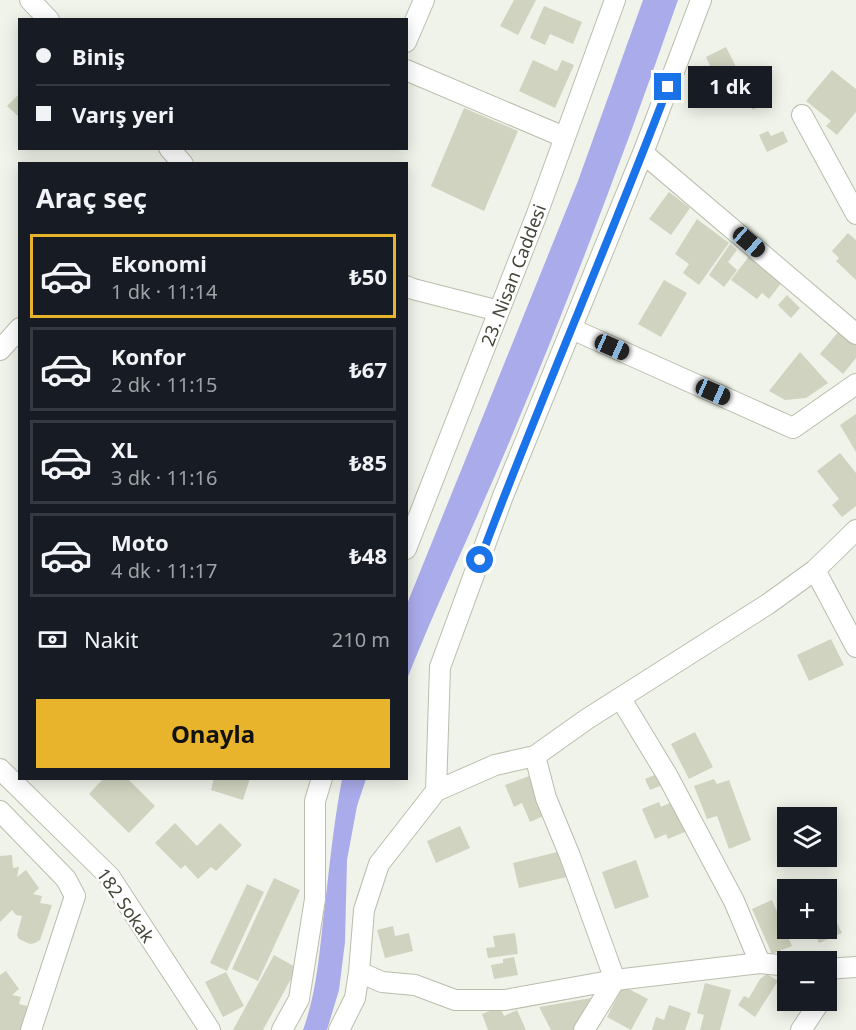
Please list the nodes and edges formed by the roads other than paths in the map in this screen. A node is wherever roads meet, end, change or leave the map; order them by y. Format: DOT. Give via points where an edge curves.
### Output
graph roads {
  1 [pos="30,0"];
  2 [pos="424,0"];
  3 [pos="700,0"];
  4 [pos="609,2"];
  5 [pos="47,18"];
  6 [pos="408,37"];
  7 [pos="408,71"];
  8 [pos="802,115"];
  9 [pos="564,136"];
  10 [pos="643,153"];
  11 [pos="856,214"];
  12 [pos="408,287"];
  13 [pos="499,311"];
  14 [pos="572,328"];
  15 [pos="18,330"];
  16 [pos="856,334"];
  17 [pos="0,350"];
  18 [pos="856,384"];
  19 [pos="856,530"];
  20 [pos="408,544"];
  21 [pos="814,570"];
  22 [pos="856,647"];
  23 [pos="621,699"];
  24 [pos="535,756"];
  25 [pos="0,769"];
  26 [pos="321,780"];
  27 [pos="436,791"];
  28 [pos="0,811"];
  29 [pos="760,963"];
  30 [pos="777,965"];
  31 [pos="856,967"];
  32 [pos="837,969"];
  33 [pos="359,972"];
  34 [pos="615,980"];
  35 [pos="814,1011"];
  36 [pos="31,1030"];
  37 [pos="210,1030"];
  38 [pos="282,1030"];
  39 [pos="339,1030"];
  40 [pos="584,1030"];
  41 [pos="801,1030"];
  1 -- 5 [label="street"];
  2 -- 6 [label="street"];
  3 -- 10 [label="street"];
  4 -- 9 [label="street, 23. Nisan Caddesi"];
  7 -- 9 [label="street"];
  8 -- 11 [label="street"];
  9 -- 13 [label="street, 23. Nisan Caddesi"];
  10 -- 14 [label="street"];
  10 -- 16 [label="street"];
  12 -- 13 [label="street"];
  13 -- 20 [label="street, 23. Nisan Caddesi"];
  14 -- 18 [label="street" via="793,428"];
  14 -- 27 [label="street" via="503,496 440,667"];
  15 -- 17 [label="street"];
  19 -- 21 [label="street"];
  21 -- 22 [label="street"];
  21 -- 23 [label="street"];
  23 -- 24 [label="street"];
  23 -- 29 [label="street" via="729,891"];
  24 -- 27 [label="street" via="495,765"];
  24 -- 34 [label="street" via="546,798"];
  25 -- 37 [label="street, 182 Sokak" via="110,877"];
  26 -- 38 [label="street" via="315,801 315,899 299,999"];
  27 -- 33 [label="street" via="379,864 364,910"];
  28 -- 36 [label="street" via="66,879 75,896"];
  29 -- 30 [label="street"];
  29 -- 34 [label="street"];
  31 -- 32 [label="street"];
  33 -- 34 [label="street" via="382,982 415,985 455,1000 505,1000"];
  33 -- 39 [label="street" via="355,998"];
  34 -- 40 [label="street"];
  35 -- 41 [label="street"];
}
